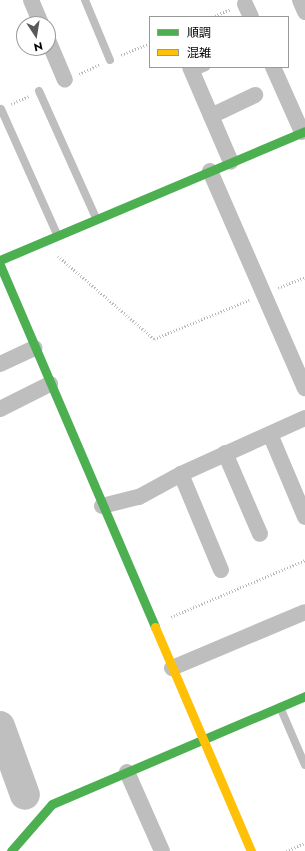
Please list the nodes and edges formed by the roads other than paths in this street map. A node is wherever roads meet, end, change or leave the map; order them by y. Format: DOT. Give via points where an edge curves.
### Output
graph roads {
  1 [pos="32,0"];
  2 [pos="85,0"];
  3 [pos="300,0"];
  4 [pos="305,12"];
  5 [pos="38,16"];
  6 [pos="55,56"];
  7 [pos="110,60"];
  8 [pos="273,68"];
  9 [pos="196,69"];
  10 [pos="65,80"];
  11 [pos="39,92"];
  12 [pos="255,95"];
  13 [pos="1,109"];
  14 [pos="211,116"];
  15 [pos="303,132"];
  16 [pos="231,162"];
  17 [pos="210,171"];
  18 [pos="96,219"];
  19 [pos="58,235"];
  20 [pos="0,260"];
  21 [pos="0,266"];
  22 [pos="35,348"];
  23 [pos="0,364"];
  24 [pos="50,384"];
  25 [pos="305,388"];
  26 [pos="0,409"];
  27 [pos="305,418"];
  28 [pos="270,434"];
  29 [pos="225,453"];
  30 [pos="181,474"];
  31 [pos="102,506"];
  32 [pos="305,517"];
  33 [pos="260,534"];
  34 [pos="220,570"];
  35 [pos="305,612"];
  36 [pos="172,668"];
  37 [pos="305,696"];
  38 [pos="280,707"];
  39 [pos="202,740"];
  40 [pos="305,765"];
  41 [pos="127,772"];
  42 [pos="10,851"];
  43 [pos="162,851"];
  44 [pos="251,851"];
  1 -- 5 [label="street"];
  2 -- 7 [label="lane"];
  3 -- 4 [label="street"];
  6 -- 10 [label="street"];
  8 -- 15 [label="street"];
  9 -- 14 [label="street"];
  11 -- 18 [label="lane"];
  12 -- 14 [label="street"];
  13 -- 19 [label="lane"];
  14 -- 16 [label="street"];
  15 -- 16 [label="street"];
  16 -- 17 [label="street"];
  17 -- 18 [label="street"];
  17 -- 25 [label="street"];
  18 -- 19 [label="street"];
  19 -- 20 [label="street"];
  21 -- 22 [label="street"];
  22 -- 23 [label="street"];
  22 -- 24 [label="street"];
  24 -- 26 [label="street"];
  24 -- 31 [label="street"];
  27 -- 28 [label="street"];
  28 -- 29 [label="street"];
  28 -- 32 [label="street"];
  29 -- 30 [label="street"];
  29 -- 33 [label="street"];
  30 -- 31 [label="street" via="139,497"];
  30 -- 34 [label="street"];
  31 -- 36 [label="street"];
  35 -- 36 [label="street"];
  36 -- 39 [label="street"];
  37 -- 38 [label="street"];
  38 -- 39 [label="street"];
  38 -- 40 [label="lane"];
  39 -- 41 [label="street"];
  39 -- 44 [label="street"];
  41 -- 42 [label="street" via="52,804"];
  41 -- 43 [label="street"];
}
